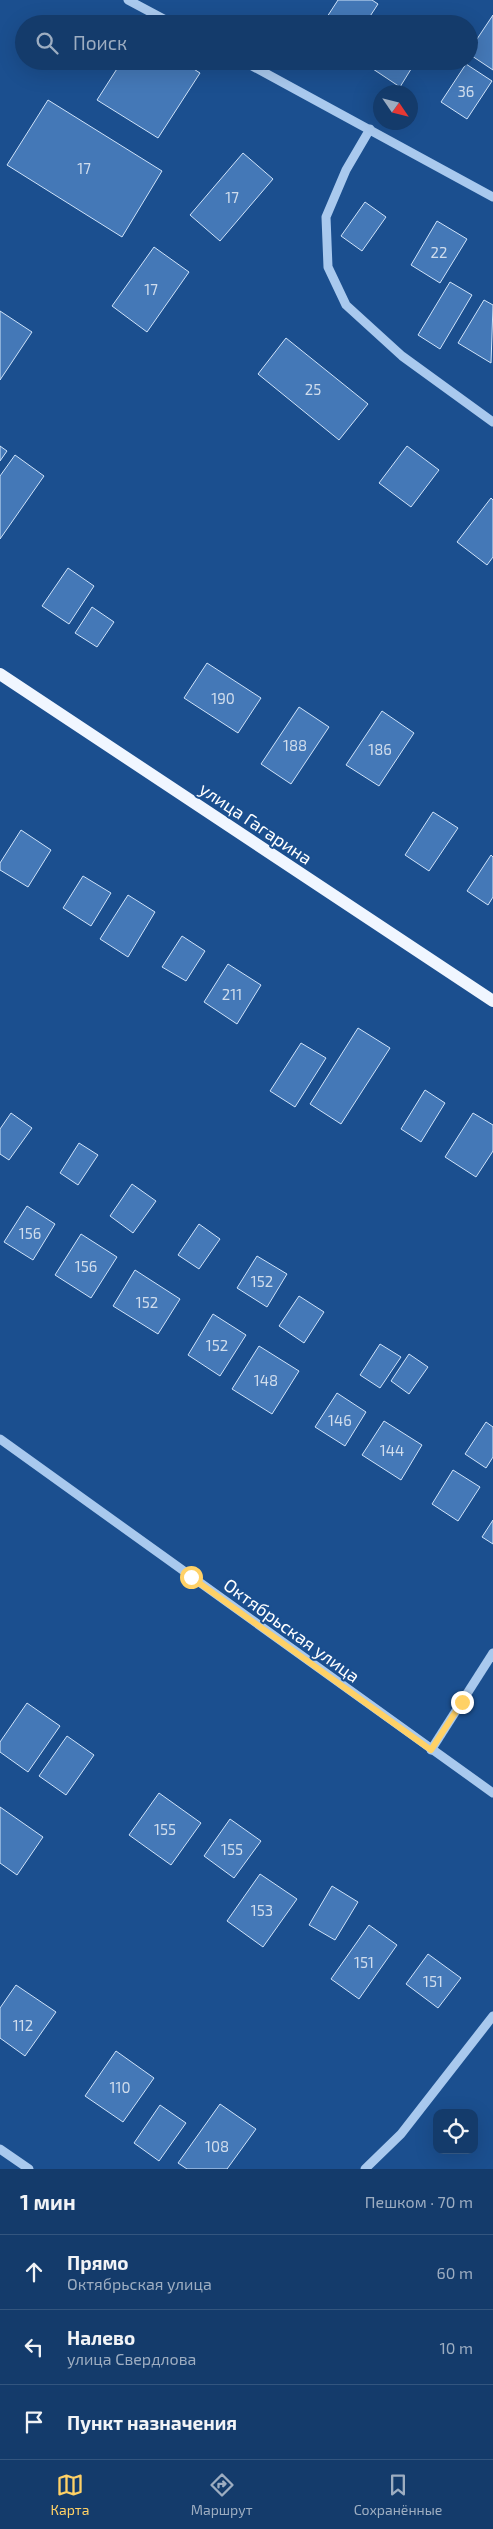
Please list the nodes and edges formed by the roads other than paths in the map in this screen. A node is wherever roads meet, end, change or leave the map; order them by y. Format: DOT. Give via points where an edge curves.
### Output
graph roads {
  1 [pos="128,0"];
  2 [pos="156,15"];
  3 [pos="260,70"];
  4 [pos="370,129"];
  5 [pos="493,197"];
  6 [pos="493,422"];
  7 [pos="0,674"];
  8 [pos="493,1001"];
  9 [pos="0,1440"];
  10 [pos="493,1653"];
  11 [pos="431,1750"];
  12 [pos="493,1793"];
  13 [pos="493,2016"];
  14 [pos="0,2149"];
  15 [pos="29,2169"];
  16 [pos="365,2169"];
  1 -- 2 [label="street"];
  3 -- 4 [label="street"];
  4 -- 5 [label="street"];
  4 -- 6 [label="street" via="346,170 326,217 328,268 346,305 402,356"];
  7 -- 8 [label="main road, улица Гагарина"];
  9 -- 11 [label="street, Октябрьская улица"];
  10 -- 11 [label="street"];
  11 -- 12 [label="street, Октябрьская улица"];
  13 -- 16 [label="street" via="401,2134"];
  14 -- 15 [label="street"];
}
